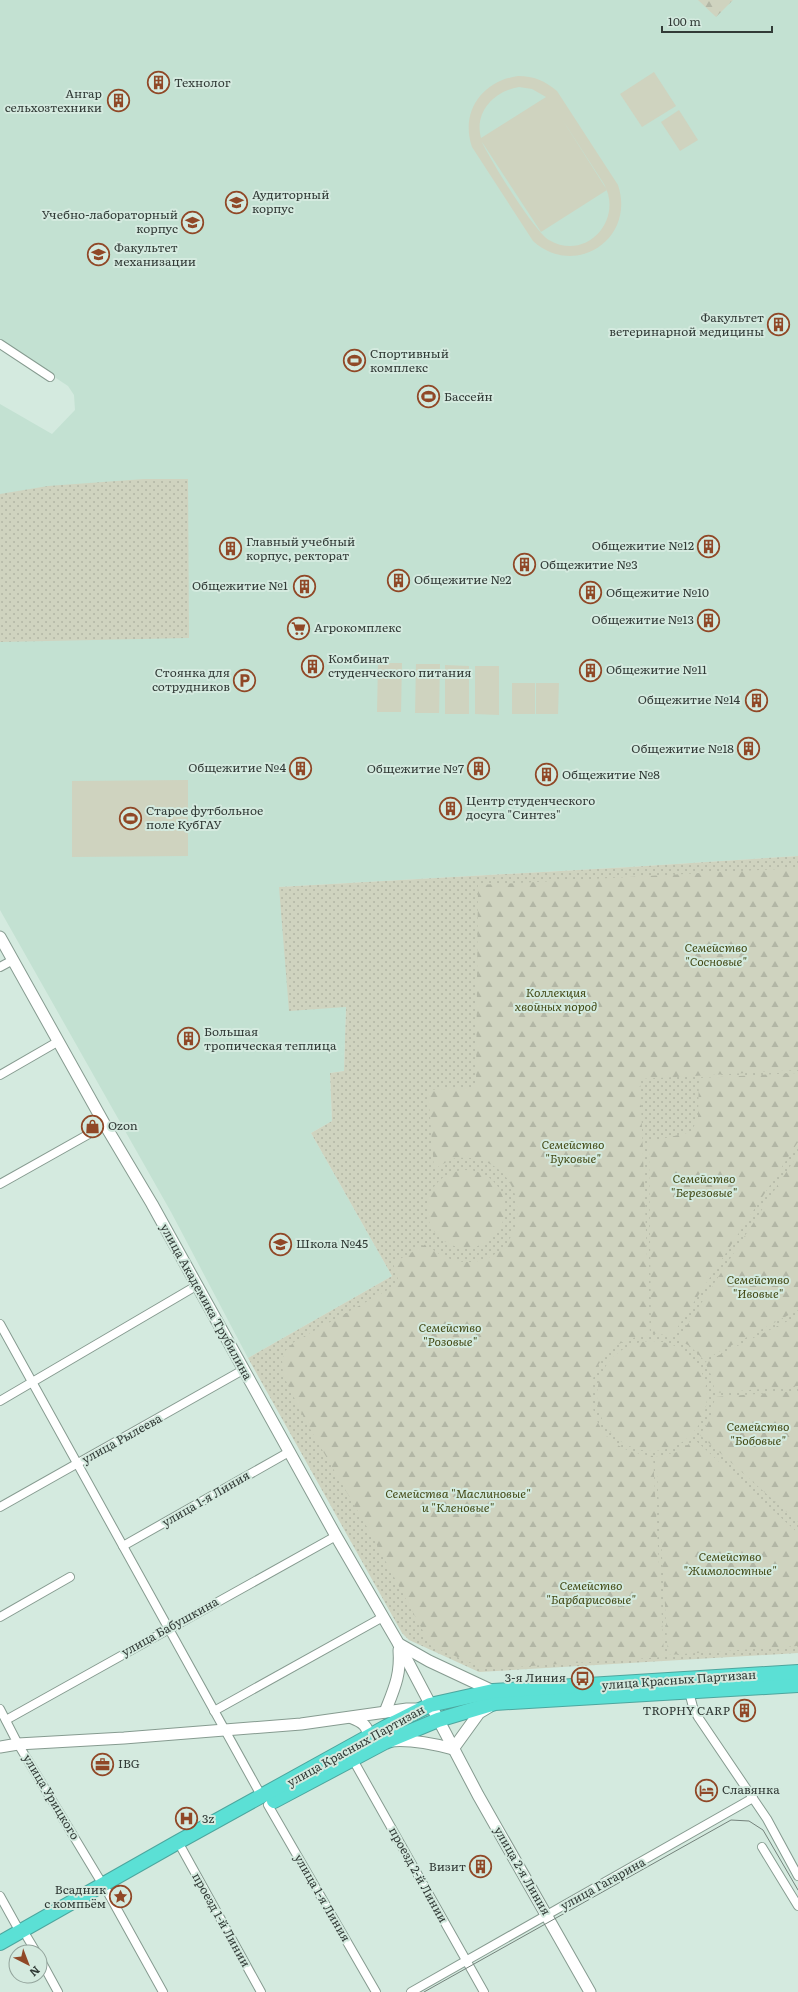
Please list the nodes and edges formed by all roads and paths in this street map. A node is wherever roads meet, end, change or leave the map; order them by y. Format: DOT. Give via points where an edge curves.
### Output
graph roads {
  1 [pos="0,344"];
  2 [pos="50,377"];
  3 [pos="0,937"];
  4 [pos="13,960"];
  5 [pos="0,967"];
  6 [pos="59,1041"];
  7 [pos="0,1075"];
  8 [pos="105,1126"];
  9 [pos="0,1184"];
  10 [pos="196,1286"];
  11 [pos="0,1324"];
  12 [pos="243,1370"];
  13 [pos="32,1383"];
  14 [pos="0,1401"];
  15 [pos="289,1452"];
  16 [pos="78,1463"];
  17 [pos="0,1507"];
  18 [pos="336,1536"];
  19 [pos="123,1546"];
  20 [pos="70,1577"];
  21 [pos="0,1617"];
  22 [pos="383,1617"];
  23 [pos="168,1629"];
  24 [pos="399,1643"];
  25 [pos="798,1672"];
  26 [pos="798,1685"];
  27 [pos="689,1692"];
  28 [pos="494,1697"];
  29 [pos="425,1707"];
  30 [pos="0,1709"];
  31 [pos="214,1711"];
  32 [pos="385,1712"];
  33 [pos="352,1718"];
  34 [pos="6,1720"];
  35 [pos="438,1720"];
  36 [pos="225,1731"];
  37 [pos="368,1738"];
  38 [pos="385,1742"];
  39 [pos="18,1744"];
  40 [pos="0,1747"];
  41 [pos="454,1749"];
  42 [pos="352,1758"];
  43 [pos="753,1798"];
  44 [pos="265,1800"];
  45 [pos="762,1847"];
  46 [pos="182,1849"];
  47 [pos="798,1876"];
  48 [pos="105,1888"];
  49 [pos="0,1896"];
  50 [pos="798,1906"];
  51 [pos="547,1915"];
  52 [pos="24,1934"];
  53 [pos="0,1943"];
  54 [pos="31,1944"];
  55 [pos="0,1952"];
  56 [pos="466,1961"];
  57 [pos="48,1974"];
  58 [pos="58,1992"];
  59 [pos="163,1992"];
  60 [pos="261,1992"];
  61 [pos="376,1992"];
  62 [pos="411,1992"];
  63 [pos="484,1992"];
  64 [pos="590,1992"];
  1 -- 2 [label="street"];
  3 -- 4 [label="main road, улица Академика Трубилина"];
  4 -- 5 [label="street"];
  4 -- 6 [label="main road, улица Академика Трубилина"];
  6 -- 7 [label="street"];
  6 -- 8 [label="main road, улица Академика Трубилина"];
  8 -- 9 [label="street"];
  8 -- 10 [label="main road, улица Академика Трубилина" via="152,1204"];
  10 -- 12 [label="main road, улица Академика Трубилина"];
  10 -- 13 [label="street"];
  11 -- 13 [label="street, улица 1-я Линия"];
  12 -- 15 [label="main road, улица Академика Трубилина"];
  12 -- 16 [label="street, улица Рылеева"];
  13 -- 14 [label="street"];
  13 -- 16 [label="street, улица 1-я Линия"];
  15 -- 18 [label="main road, улица Академика Трубилина"];
  15 -- 19 [label="street, улица 1-я Линия"];
  16 -- 17 [label="street, улица Рылеева"];
  16 -- 19 [label="street, улица 1-я Линия"];
  18 -- 22 [label="main road, улица Академика Трубилина"];
  18 -- 23 [label="street, улица Бабушкина"];
  19 -- 23 [label="street, улица 1-я Линия"];
  20 -- 21 [label="street"];
  22 -- 24 [label="main road, улица Академика Трубилина"];
  22 -- 31 [label="street"];
  23 -- 31 [label="street, улица 1-я Линия"];
  23 -- 34 [label="street, улица Бабушкина"];
  24 -- 28 [label="main road, улица Академика Трубилина"];
  24 -- 29 [label="main road, улица Академика Трубилина"];
  24 -- 32 [label="main road, улица Академика Трубилина" via="399,1679"];
  25 -- 28 [label="highway, улица Красных Партизан"];
  26 -- 27 [label="highway, улица Красных Партизан"];
  27 -- 28 [label="highway, улица Красных Партизан"];
  27 -- 43 [label="street" via="698,1716"];
  28 -- 29 [label="highway, улица Красных Партизан"];
  28 -- 35 [label="highway, улица Красных Партизан"];
  28 -- 41 [label="main road"];
  29 -- 32 [label="main road"];
  29 -- 35 [label="main road, улица 2-я Линия"];
  29 -- 37 [label="highway, улица Красных Партизан"];
  30 -- 34 [label="street, улица Урицкого"];
  31 -- 36 [label="street, улица 1-я Линия"];
  32 -- 33 [label="main road"];
  33 -- 36 [label="main road"];
  33 -- 37 [label="main road" via="365,1725"];
  34 -- 39 [label="street, улица Урицкого"];
  35 -- 38 [label="highway, улица Красных Партизан"];
  35 -- 41 [label="main road, улица 2-я Линия"];
  36 -- 39 [label="main road"];
  36 -- 44 [label="street, улица 1-я Линия"];
  37 -- 44 [label="highway, улица Красных Партизан"];
  38 -- 41 [label="main road" via="400,1740 437,1744"];
  38 -- 42 [label="highway, улица Красных Партизан"];
  39 -- 40 [label="main road"];
  39 -- 48 [label="street, улица Урицкого"];
  41 -- 51 [label="main road, улица 2-я Линия"];
  42 -- 44 [label="highway, улица Красных Партизан"];
  42 -- 56 [label="street, проезд 2-й Линии"];
  43 -- 47 [label="street"];
  43 -- 51 [label="street, улица Гагарина"];
  44 -- 46 [label="highway, улица Красных Партизан"];
  44 -- 48 [label="highway, улица Красных Партизан"];
  44 -- 61 [label="street, улица 1-я Линия"];
  45 -- 50 [label="street"];
  46 -- 48 [label="highway, улица Красных Партизан"];
  46 -- 60 [label="street, проезд 1-й Линии"];
  48 -- 52 [label="highway, улица Красных Партизан"];
  48 -- 59 [label="street, улица Урицкого"];
  49 -- 52 [label="street"];
  51 -- 56 [label="street, улица Гагарина"];
  51 -- 64 [label="main road, улица 2-я Линия"];
  52 -- 53 [label="highway, улица Красных Партизан"];
  52 -- 54 [label="street"];
  52 -- 55 [label="highway, улица Красных Партизан"];
  56 -- 62 [label="street, улица Гагарина"];
  56 -- 63 [label="street, проезд 2-й Линии"];
  57 -- 58 [label="street"];
}
